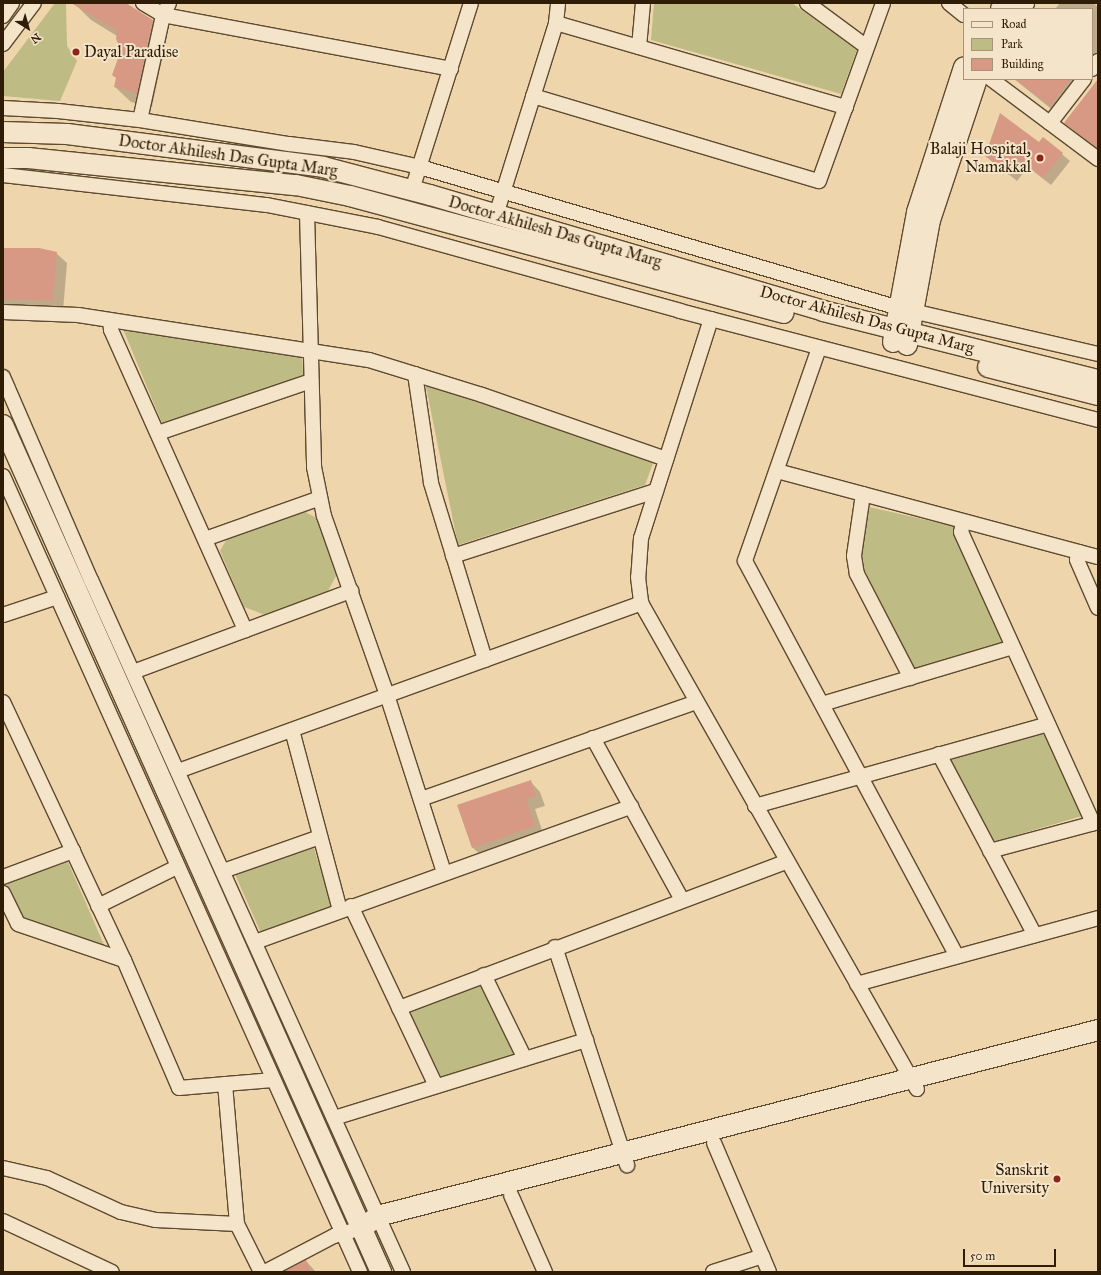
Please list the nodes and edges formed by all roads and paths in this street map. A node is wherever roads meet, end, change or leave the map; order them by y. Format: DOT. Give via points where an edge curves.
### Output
graph roads {
  1 [pos="12,3"];
  2 [pos="34,3"];
  3 [pos="143,3"];
  4 [pos="472,3"];
  5 [pos="558,3"];
  6 [pos="643,3"];
  7 [pos="807,3"];
  8 [pos="883,3"];
  9 [pos="949,3"];
  10 [pos="166,9"];
  11 [pos="963,14"];
  12 [pos="3,16"];
  13 [pos="556,23"];
  14 [pos="3,44"];
  15 [pos="639,47"];
  16 [pos="867,47"];
  17 [pos="451,69"];
  18 [pos="963,70"];
  19 [pos="977,80"];
  20 [pos="992,80"];
  21 [pos="1083,80"];
  22 [pos="533,96"];
  23 [pos="846,107"];
  24 [pos="3,108"];
  25 [pos="140,120"];
  26 [pos="1050,123"];
  27 [pos="3,132"];
  28 [pos="3,158"];
  29 [pos="1098,159"];
  30 [pos="420,167"];
  31 [pos="3,175"];
  32 [pos="412,190"];
  33 [pos="503,192"];
  34 [pos="307,213"];
  35 [pos="496,214"];
  36 [pos="649,272"];
  37 [pos="633,298"];
  38 [pos="906,310"];
  39 [pos="3,312"];
  40 [pos="711,319"];
  41 [pos="110,320"];
  42 [pos="901,337"];
  43 [pos="819,348"];
  44 [pos="310,351"];
  45 [pos="1098,354"];
  46 [pos="415,374"];
  47 [pos="3,377"];
  48 [pos="1098,380"];
  49 [pos="311,381"];
  50 [pos="1098,395"];
  51 [pos="1098,420"];
  52 [pos="3,425"];
  53 [pos="158,433"];
  54 [pos="666,459"];
  55 [pos="777,470"];
  56 [pos="3,476"];
  57 [pos="656,491"];
  58 [pos="863,494"];
  59 [pos="320,498"];
  60 [pos="963,522"];
  61 [pos="205,539"];
  62 [pos="1079,552"];
  63 [pos="454,556"];
  64 [pos="1098,557"];
  65 [pos="350,591"];
  66 [pos="57,597"];
  67 [pos="641,603"];
  68 [pos="1098,608"];
  69 [pos="3,615"];
  70 [pos="245,630"];
  71 [pos="1013,648"];
  72 [pos="485,660"];
  73 [pos="133,672"];
  74 [pos="911,678"];
  75 [pos="387,695"];
  76 [pos="3,702"];
  77 [pos="696,702"];
  78 [pos="822,704"];
  79 [pos="1048,724"];
  80 [pos="292,730"];
  81 [pos="593,738"];
  82 [pos="939,754"];
  83 [pos="178,771"];
  84 [pos="860,776"];
  85 [pos="421,799"];
  86 [pos="755,806"];
  87 [pos="631,807"];
  88 [pos="1095,822"];
  89 [pos="320,837"];
  90 [pos="990,851"];
  91 [pos="73,852"];
  92 [pos="787,862"];
  93 [pos="177,867"];
  94 [pos="223,871"];
  95 [pos="444,872"];
  96 [pos="3,877"];
  97 [pos="3,893"];
  98 [pos="682,900"];
  99 [pos="98,906"];
  100 [pos="346,908"];
  101 [pos="1098,918"];
  102 [pos="1034,935"];
  103 [pos="255,942"];
  104 [pos="555,947"];
  105 [pos="957,956"];
  106 [pos="124,960"];
  107 [pos="484,975"];
  108 [pos="856,984"];
  109 [pos="399,1008"];
  110 [pos="1098,1030"];
  111 [pos="586,1040"];
  112 [pos="1098,1041"];
  113 [pos="525,1059"];
  114 [pos="273,1080"];
  115 [pos="225,1084"];
  116 [pos="914,1084"];
  117 [pos="436,1086"];
  118 [pos="334,1118"];
  119 [pos="714,1143"];
  120 [pos="626,1159"];
  121 [pos="3,1168"];
  122 [pos="511,1195"];
  123 [pos="3,1221"];
  124 [pos="381,1221"];
  125 [pos="238,1224"];
  126 [pos="352,1231"];
  127 [pos="763,1256"];
  128 [pos="100,1270"];
  129 [pos="261,1272"];
  130 [pos="265,1272"];
  131 [pos="360,1272"];
  132 [pos="381,1272"];
  133 [pos="403,1272"];
  134 [pos="545,1272"];
  135 [pos="713,1272"];
  136 [pos="769,1272"];
  1 -- 12 [label="street"];
  2 -- 14 [label="street"];
  3 -- 10 [label="street"];
  4 -- 17 [label="street"];
  5 -- 13 [label="street"];
  6 -- 15 [label="street"];
  7 -- 16 [label="street"];
  8 -- 16 [label="street"];
  9 -- 11 [label="street"];
  10 -- 17 [label="street"];
  10 -- 25 [label="street"];
  13 -- 15 [label="street"];
  13 -- 22 [label="street"];
  15 -- 23 [label="street"];
  16 -- 23 [label="street"];
  17 -- 30 [label="street"];
  18 -- 38 [label="street" via="917,212"];
  19 -- 38 [label="street" via="930,220"];
  20 -- 26 [label="street"];
  21 -- 26 [label="street"];
  22 -- 23 [label="street" via="819,181"];
  22 -- 33 [label="street"];
  24 -- 25 [label="street"];
  25 -- 30 [label="street" via="354,152"];
  26 -- 29 [label="street"];
  27 -- 32 [label="street, Doctor Akhilesh Das Gupta Marg" via="67,134 323,167"];
  28 -- 36 [label="street, Doctor Akhilesh Das Gupta Marg" via="28,158 296,185 350,196"];
  30 -- 32 [label="street"];
  30 -- 33 [label="street"];
  31 -- 34 [label="street" via="267,205"];
  32 -- 35 [label="street, Doctor Akhilesh Das Gupta Marg"];
  33 -- 35 [label="street"];
  33 -- 38 [label="street"];
  34 -- 37 [label="street" via="378,227"];
  34 -- 44 [label="street"];
  35 -- 36 [label="street, Doctor Akhilesh Das Gupta Marg"];
  36 -- 37 [label="street"];
  36 -- 42 [label="street, Doctor Akhilesh Das Gupta Marg"];
  37 -- 40 [label="street"];
  38 -- 42 [label="street"];
  38 -- 45 [label="street"];
  39 -- 41 [label="street" via="78,315"];
  40 -- 43 [label="street"];
  40 -- 54 [label="street"];
  41 -- 44 [label="street"];
  41 -- 53 [label="street" via="111,330"];
  42 -- 48 [label="street, Doctor Akhilesh Das Gupta Marg"];
  42 -- 50 [label="street, Doctor Akhilesh Das Gupta Marg"];
  43 -- 51 [label="street"];
  43 -- 55 [label="street"];
  44 -- 46 [label="street" via="369,360"];
  44 -- 49 [label="street"];
  46 -- 54 [label="street"];
  46 -- 63 [label="street" via="431,483"];
  47 -- 73 [label="street"];
  49 -- 53 [label="street"];
  49 -- 59 [label="street" via="314,467"];
  52 -- 126 [label="street"];
  53 -- 61 [label="street"];
  54 -- 57 [label="street"];
  55 -- 58 [label="street"];
  55 -- 78 [label="street" via="745,561"];
  56 -- 66 [label="street"];
  57 -- 63 [label="street"];
  57 -- 67 [label="street" via="641,538 638,577"];
  58 -- 60 [label="street"];
  58 -- 74 [label="street" via="854,556 857,574"];
  59 -- 61 [label="street"];
  59 -- 65 [label="street"];
  60 -- 62 [label="street"];
  60 -- 71 [label="street" via="961,532"];
  61 -- 70 [label="street"];
  62 -- 64 [label="street"];
  62 -- 68 [label="street" via="1077,560"];
  63 -- 72 [label="street"];
  65 -- 70 [label="street"];
  65 -- 75 [label="street"];
  66 -- 69 [label="street"];
  66 -- 93 [label="street"];
  67 -- 72 [label="street"];
  67 -- 77 [label="street"];
  70 -- 73 [label="street"];
  71 -- 74 [label="street"];
  71 -- 79 [label="street"];
  72 -- 75 [label="street"];
  73 -- 83 [label="street"];
  74 -- 78 [label="street"];
  75 -- 80 [label="street"];
  75 -- 85 [label="street"];
  76 -- 91 [label="street"];
  77 -- 81 [label="street"];
  77 -- 86 [label="street"];
  78 -- 84 [label="street"];
  79 -- 82 [label="street"];
  79 -- 88 [label="street"];
  80 -- 83 [label="street"];
  80 -- 89 [label="street"];
  81 -- 85 [label="street"];
  81 -- 87 [label="street"];
  82 -- 84 [label="street"];
  82 -- 90 [label="street"];
  83 -- 94 [label="street"];
  84 -- 86 [label="street"];
  84 -- 105 [label="street"];
  85 -- 95 [label="street"];
  86 -- 92 [label="street"];
  87 -- 95 [label="street"];
  87 -- 98 [label="street"];
  88 -- 90 [label="street"];
  89 -- 94 [label="street"];
  89 -- 100 [label="street"];
  90 -- 102 [label="street"];
  91 -- 96 [label="street"];
  91 -- 99 [label="street"];
  92 -- 98 [label="street"];
  92 -- 108 [label="street"];
  93 -- 99 [label="street"];
  93 -- 114 [label="street"];
  94 -- 103 [label="street"];
  95 -- 100 [label="street"];
  97 -- 106 [label="street" via="18,924"];
  98 -- 104 [label="street"];
  99 -- 106 [label="street"];
  100 -- 103 [label="street"];
  100 -- 109 [label="street"];
  101 -- 102 [label="street"];
  102 -- 105 [label="street"];
  103 -- 118 [label="street"];
  104 -- 107 [label="street"];
  104 -- 111 [label="street"];
  105 -- 108 [label="street"];
  106 -- 115 [label="street" via="179,1088"];
  107 -- 109 [label="street"];
  107 -- 113 [label="street"];
  108 -- 116 [label="street"];
  109 -- 117 [label="street"];
  110 -- 116 [label="street"];
  111 -- 113 [label="street"];
  111 -- 120 [label="street"];
  112 -- 116 [label="street"];
  113 -- 117 [label="street"];
  114 -- 115 [label="street"];
  114 -- 126 [label="street"];
  115 -- 125 [label="street"];
  116 -- 119 [label="street"];
  116 -- 120 [label="street"];
  117 -- 118 [label="street"];
  118 -- 124 [label="street"];
  119 -- 120 [label="street"];
  119 -- 127 [label="street"];
  120 -- 122 [label="street"];
  120 -- 124 [label="street"];
  121 -- 125 [label="street" via="47,1178 121,1212 156,1220"];
  122 -- 124 [label="street"];
  122 -- 134 [label="street"];
  123 -- 128 [label="street"];
  124 -- 126 [label="street"];
  124 -- 133 [label="street"];
  125 -- 129 [label="street"];
  126 -- 130 [label="street"];
  126 -- 131 [label="street"];
  126 -- 132 [label="street"];
  127 -- 135 [label="street"];
  127 -- 136 [label="street"];
}
